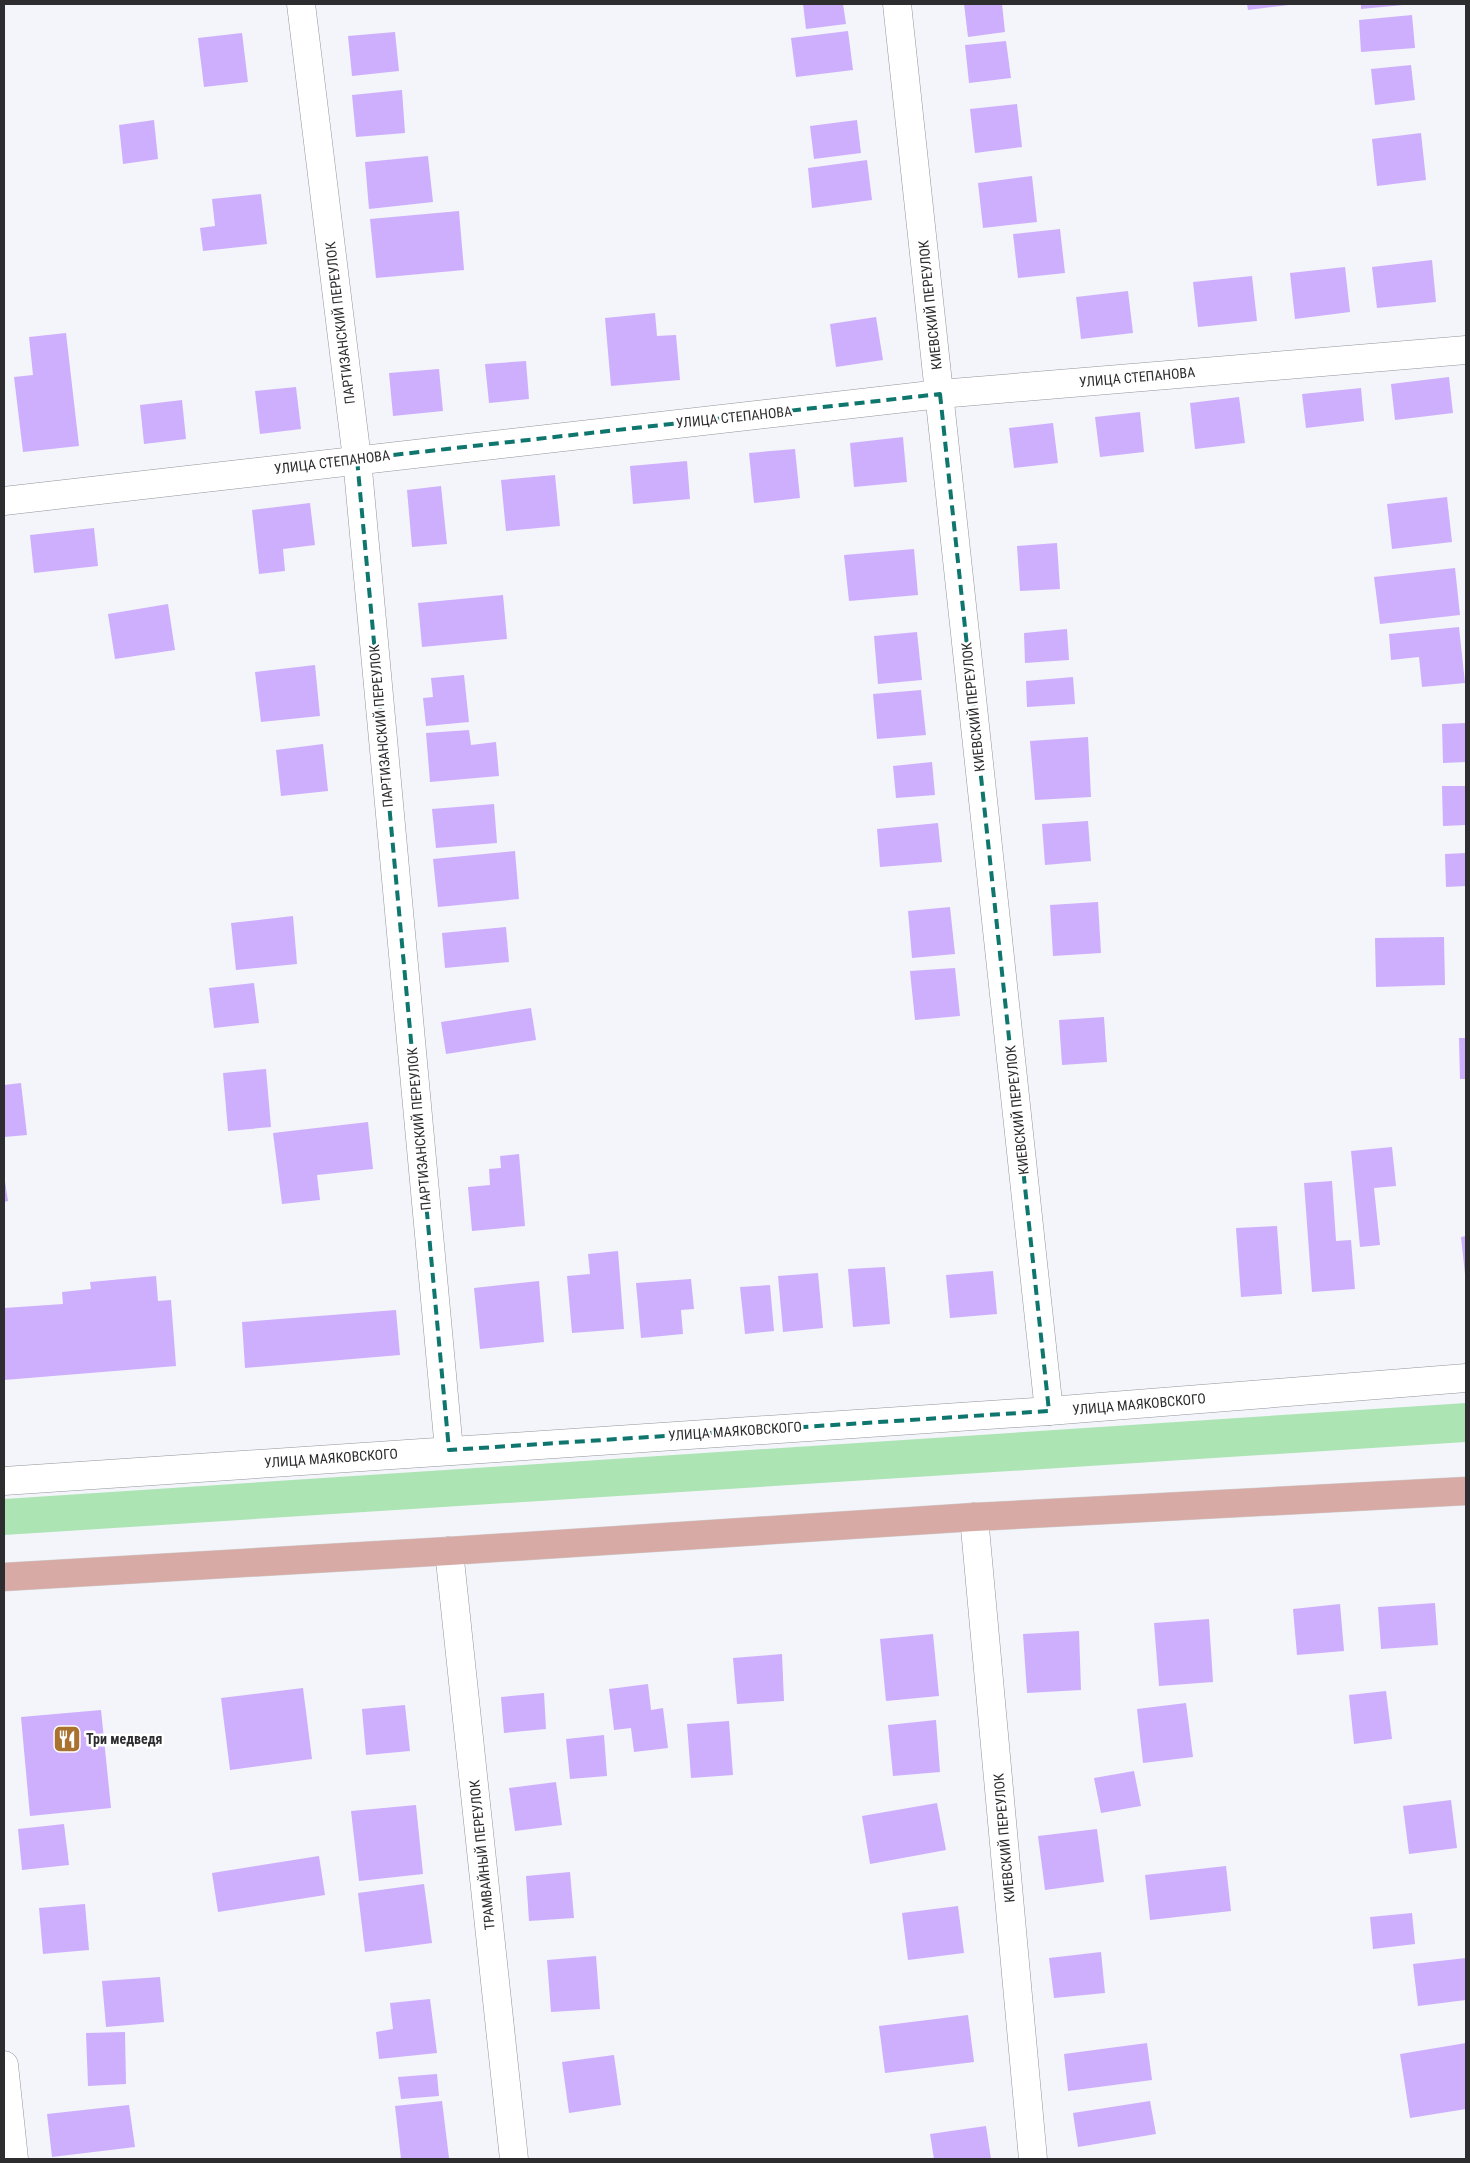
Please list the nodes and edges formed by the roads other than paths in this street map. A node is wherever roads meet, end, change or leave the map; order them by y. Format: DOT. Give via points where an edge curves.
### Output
graph roads {
  1 [pos="301,4"];
  2 [pos="897,4"];
  3 [pos="1466,350"];
  4 [pos="940,394"];
  5 [pos="357,459"];
  6 [pos="4,501"];
  7 [pos="1466,1378"];
  8 [pos="1049,1411"];
  9 [pos="449,1450"];
  10 [pos="4,1481"];
  11 [pos="1466,1491"];
  12 [pos="974,1517"];
  13 [pos="449,1551"];
  14 [pos="4,1577"];
  15 [pos="4,2065"];
  16 [pos="14,2159"];
  17 [pos="514,2159"];
  18 [pos="1033,2159"];
  1 -- 5 [label="street, ПАРТИЗАНСКИЙ ПЕРЕУЛОК"];
  2 -- 4 [label="street, КИЕВСКИЙ ПЕРЕУЛОК"];
  3 -- 4 [label="street, УЛИЦА СТЕПАНОВА"];
  4 -- 5 [label="street, УЛИЦА СТЕПАНОВА"];
  4 -- 8 [label="street, КИЕВСКИЙ ПЕРЕУЛОК"];
  5 -- 6 [label="street, УЛИЦА СТЕПАНОВА"];
  5 -- 9 [label="street, ПАРТИЗАНСКИЙ ПЕРЕУЛОК"];
  7 -- 8 [label="street, УЛИЦА МАЯКОВСКОГО"];
  8 -- 9 [label="street, УЛИЦА МАЯКОВСКОГО"];
  9 -- 10 [label="street, УЛИЦА МАЯКОВСКОГО"];
  11 -- 12 [label="main road"];
  12 -- 13 [label="main road"];
  12 -- 18 [label="street, КИЕВСКИЙ ПЕРЕУЛОК"];
  13 -- 14 [label="main road"];
  13 -- 17 [label="street, ТРАМВАЙНЫЙ ПЕРЕУЛОК"];
  15 -- 16 [label="street"];
}
